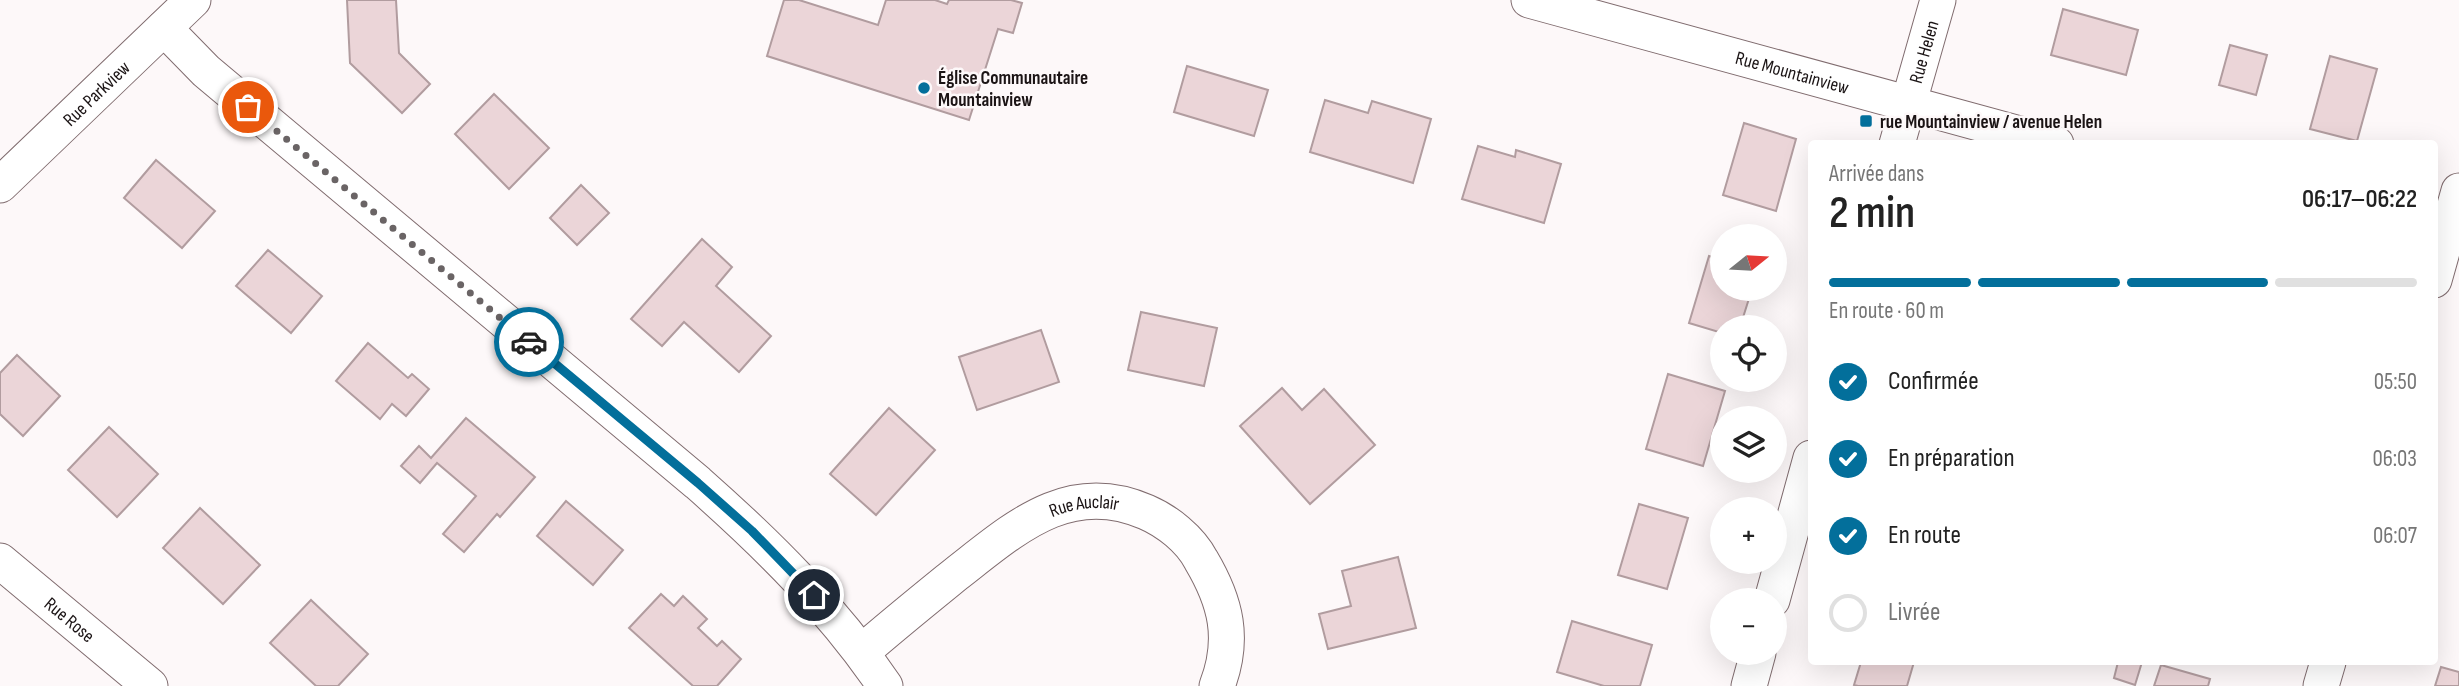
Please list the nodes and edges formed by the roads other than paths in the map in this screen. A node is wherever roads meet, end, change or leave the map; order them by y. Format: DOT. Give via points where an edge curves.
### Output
graph roads {
  1 [pos="193,0"];
  2 [pos="1529,0"];
  3 [pos="1938,0"];
  4 [pos="164,28"];
  5 [pos="1908,102"];
  6 [pos="1898,140"];
  7 [pos="2042,140"];
  8 [pos="0,185"];
  9 [pos="2459,191"];
  10 [pos="2443,258"];
  11 [pos="1808,469"];
  12 [pos="0,561"];
  13 [pos="1775,588"];
  14 [pos="862,652"];
  15 [pos="1755,665"];
  16 [pos="2327,665"];
  17 [pos="141,683"];
  18 [pos="885,686"];
  19 [pos="1216,686"];
  20 [pos="1749,686"];
  21 [pos="2321,686"];
  1 -- 4 [label="street, Rue Parkview"];
  2 -- 5 [label="street, Rue Mountainview"];
  3 -- 5 [label="street, Rue Helen"];
  4 -- 8 [label="street, Rue Parkview"];
  4 -- 14 [label="street" via="206,71 752,531"];
  5 -- 6 [label="street, Rue Helen"];
  5 -- 7 [label="street, Rue Mountainview"];
  9 -- 10 [label="street"];
  11 -- 13 [label="street"];
  12 -- 17 [label="street, Rue Rose"];
  14 -- 18 [label="street"];
  14 -- 19 [label="street, Rue Auclair" via="1026,521 1066,505 1113,502 1157,517 1178,533 1197,552 1212,578 1226,620 1225,654"];
  15 -- 20 [label="street"];
  16 -- 21 [label="street"];
}
